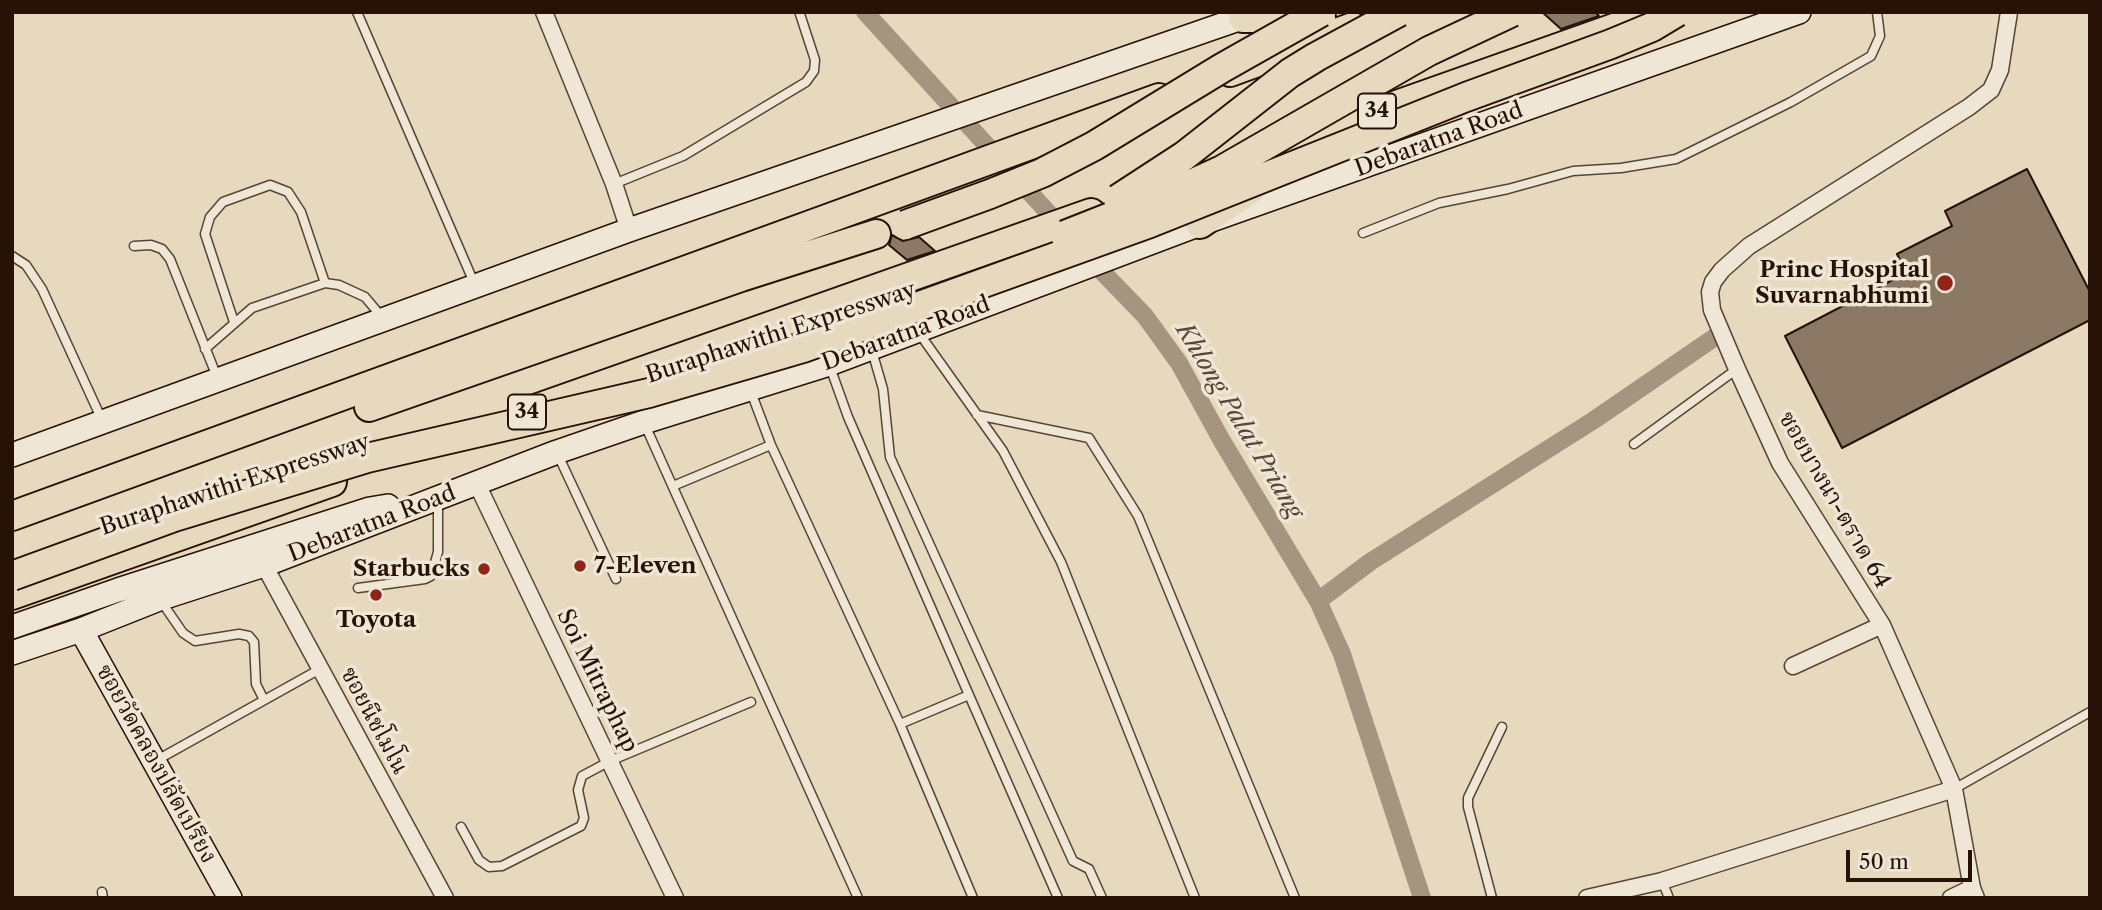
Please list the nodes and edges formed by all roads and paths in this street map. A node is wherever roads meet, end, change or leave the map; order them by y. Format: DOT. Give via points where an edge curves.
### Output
graph roads {
  1 [pos="358,12"];
  2 [pos="544,12"];
  3 [pos="1321,12"];
  4 [pos="1512,12"];
  5 [pos="1658,12"];
  6 [pos="1677,12"];
  7 [pos="1799,12"];
  8 [pos="1877,12"];
  9 [pos="2009,12"];
  10 [pos="800,14"];
  11 [pos="1391,14"];
  12 [pos="1251,15"];
  13 [pos="1341,124"];
  14 [pos="614,184"];
  15 [pos="905,225"];
  16 [pos="1200,225"];
  17 [pos="629,230"];
  18 [pos="1363,233"];
  19 [pos="876,234"];
  20 [pos="1041,237"];
  21 [pos="134,246"];
  22 [pos="12,256"];
  23 [pos="325,283"];
  24 [pos="476,287"];
  25 [pos="385,320"];
  26 [pos="234,322"];
  27 [pos="918,331"];
  28 [pos="871,348"];
  29 [pos="205,349"];
  30 [pos="829,364"];
  31 [pos="1737,369"];
  32 [pos="218,380"];
  33 [pos="750,389"];
  34 [pos="977,415"];
  35 [pos="103,422"];
  36 [pos="644,422"];
  37 [pos="65,436"];
  38 [pos="1634,444"];
  39 [pos="771,445"];
  40 [pos="557,453"];
  41 [pos="12,454"];
  42 [pos="12,464"];
  43 [pos="477,484"];
  44 [pos="673,486"];
  45 [pos="439,499"];
  46 [pos="12,516"];
  47 [pos="12,530"];
  48 [pos="12,559"];
  49 [pos="264,565"];
  50 [pos="12,576"];
  51 [pos="616,579"];
  52 [pos="358,588"];
  53 [pos="12,595"];
  54 [pos="159,599"];
  55 [pos="1882,625"];
  56 [pos="12,627"];
  57 [pos="81,630"];
  58 [pos="12,653"];
  59 [pos="1793,666"];
  60 [pos="320,670"];
  61 [pos="968,695"];
  62 [pos="264,700"];
  63 [pos="751,702"];
  64 [pos="2090,712"];
  65 [pos="900,724"];
  66 [pos="1502,727"];
  67 [pos="154,761"];
  68 [pos="610,761"];
  69 [pos="1954,789"];
  70 [pos="461,827"];
  71 [pos="1662,881"];
  72 [pos="1974,893"];
  73 [pos="230,898"];
  74 [pos="445,898"];
  75 [pos="676,898"];
  76 [pos="858,898"];
  77 [pos="973,898"];
  78 [pos="1058,898"];
  79 [pos="1102,898"];
  80 [pos="1195,898"];
  81 [pos="1295,898"];
  82 [pos="1492,898"];
  83 [pos="1587,898"];
  84 [pos="1669,898"];
  85 [pos="1951,898"];
  1 -- 24 [label="lane"];
  2 -- 14 [label="street"];
  3 -- 15 [label="highway, bridge" via="1094,146 1016,183"];
  4 -- 20 [label="highway, Buraphawithi Expressway, bridge" via="1429,51 1222,170 1174,192"];
  5 -- 13 [label="highway, Debaratna Road / 34"];
  6 -- 50 [label="highway, bridge" via="1611,44 1150,223 803,348 649,393 367,458 174,517"];
  7 -- 16 [label="main road, Debaratna Road / 34"];
  8 -- 18 [label="lane" via="1880,36 1871,57 1676,159 1573,171 1438,203"];
  9 -- 31 [label="street, ซอยบางนา-ตราด 64" via="2000,70 1991,90 1749,247 1722,270 1710,292 1712,310"];
  10 -- 14 [label="lane" via="815,60 806,82 683,156"];
  11 -- 12 [label="highway"];
  11 -- 20 [label="highway, bridge" via="1307,62 1147,182"];
  11 -- 46 [label="highway"];
  12 -- 17 [label="main road"];
  13 -- 16 [label="highway"];
  13 -- 20 [label="highway, Debaratna Road / 34" via="1096,211"];
  14 -- 17 [label="street"];
  16 -- 27 [label="main road, Debaratna Road / 34"];
  17 -- 24 [label="main road"];
  19 -- 47 [label="highway, Buraphawithi Expressway"];
  20 -- 48 [label="highway, Buraphawithi Expressway" via="799,333 645,378 363,443 169,502"];
  20 -- 53 [label="highway, Debaratna Road / 34"];
  21 -- 29 [label="lane" via="151,245 170,259"];
  22 -- 35 [label="lane" via="26,265 42,289"];
  23 -- 25 [label="lane" via="365,297"];
  23 -- 26 [label="lane" via="252,308"];
  23 -- 26 [label="lane" via="301,212 288,192 270,185 223,202 210,217 205,234"];
  24 -- 25 [label="main road"];
  25 -- 32 [label="main road"];
  26 -- 29 [label="lane"];
  27 -- 28 [label="main road, Debaratna Road / 34"];
  27 -- 34 [label="lane"];
  28 -- 30 [label="main road, Debaratna Road / 34"];
  28 -- 79 [label="lane" via="883,389 890,457 1073,861 1088,869"];
  29 -- 32 [label="lane"];
  30 -- 33 [label="main road, Debaratna Road / 34"];
  30 -- 61 [label="lane"];
  31 -- 38 [label="lane"];
  31 -- 55 [label="street, ซอยบางนา-ตราด 64" via="1780,463"];
  32 -- 35 [label="main road"];
  33 -- 36 [label="main road, Debaratna Road / 34"];
  33 -- 39 [label="lane"];
  34 -- 80 [label="lane" via="1003,451 1061,562"];
  34 -- 81 [label="lane" via="1089,438 1138,516"];
  35 -- 37 [label="main road"];
  36 -- 40 [label="main road, Debaratna Road / 34"];
  36 -- 44 [label="lane"];
  37 -- 41 [label="main road"];
  37 -- 42 [label="main road"];
  39 -- 44 [label="lane"];
  39 -- 65 [label="lane"];
  40 -- 43 [label="main road, Debaratna Road / 34"];
  40 -- 51 [label="lane"];
  43 -- 45 [label="main road, Debaratna Road / 34"];
  43 -- 68 [label="street, Soi Mitraphap"];
  44 -- 76 [label="lane"];
  45 -- 49 [label="main road, Debaratna Road / 34"];
  45 -- 52 [label="lane" via="438,552 431,576"];
  45 -- 56 [label="main road" via="370,509"];
  49 -- 54 [label="main road, Debaratna Road / 34"];
  49 -- 60 [label="street, ซอยนีชโมโน"];
  54 -- 57 [label="main road, Debaratna Road / 34"];
  54 -- 62 [label="lane" via="183,633 195,641 249,636 254,642 256,684"];
  55 -- 59 [label="street"];
  55 -- 69 [label="street, ซอยบางนา-ตราด 64"];
  57 -- 58 [label="main road, Debaratna Road / 34"];
  57 -- 67 [label="main road, ซอยวัดคลองปลัดเปรียง"];
  60 -- 62 [label="lane"];
  60 -- 74 [label="street, ซอยนีชโมโน"];
  61 -- 65 [label="lane"];
  61 -- 78 [label="lane"];
  62 -- 67 [label="lane"];
  63 -- 68 [label="lane"];
  64 -- 69 [label="lane"];
  65 -- 77 [label="lane"];
  66 -- 82 [label="lane" via="1468,797"];
  67 -- 73 [label="main road, ซอยวัดคลองปลัดเปรียง"];
  68 -- 70 [label="lane" via="582,776 578,790 584,818 581,827 502,866 489,867 479,860"];
  68 -- 75 [label="street, Soi Mitraphap"];
  69 -- 71 [label="street"];
  69 -- 72 [label="street, ซอยบางนา-ตราด 64"];
  71 -- 83 [label="street"];
  71 -- 84 [label="lane"];
  72 -- 85 [label="street"];
}
